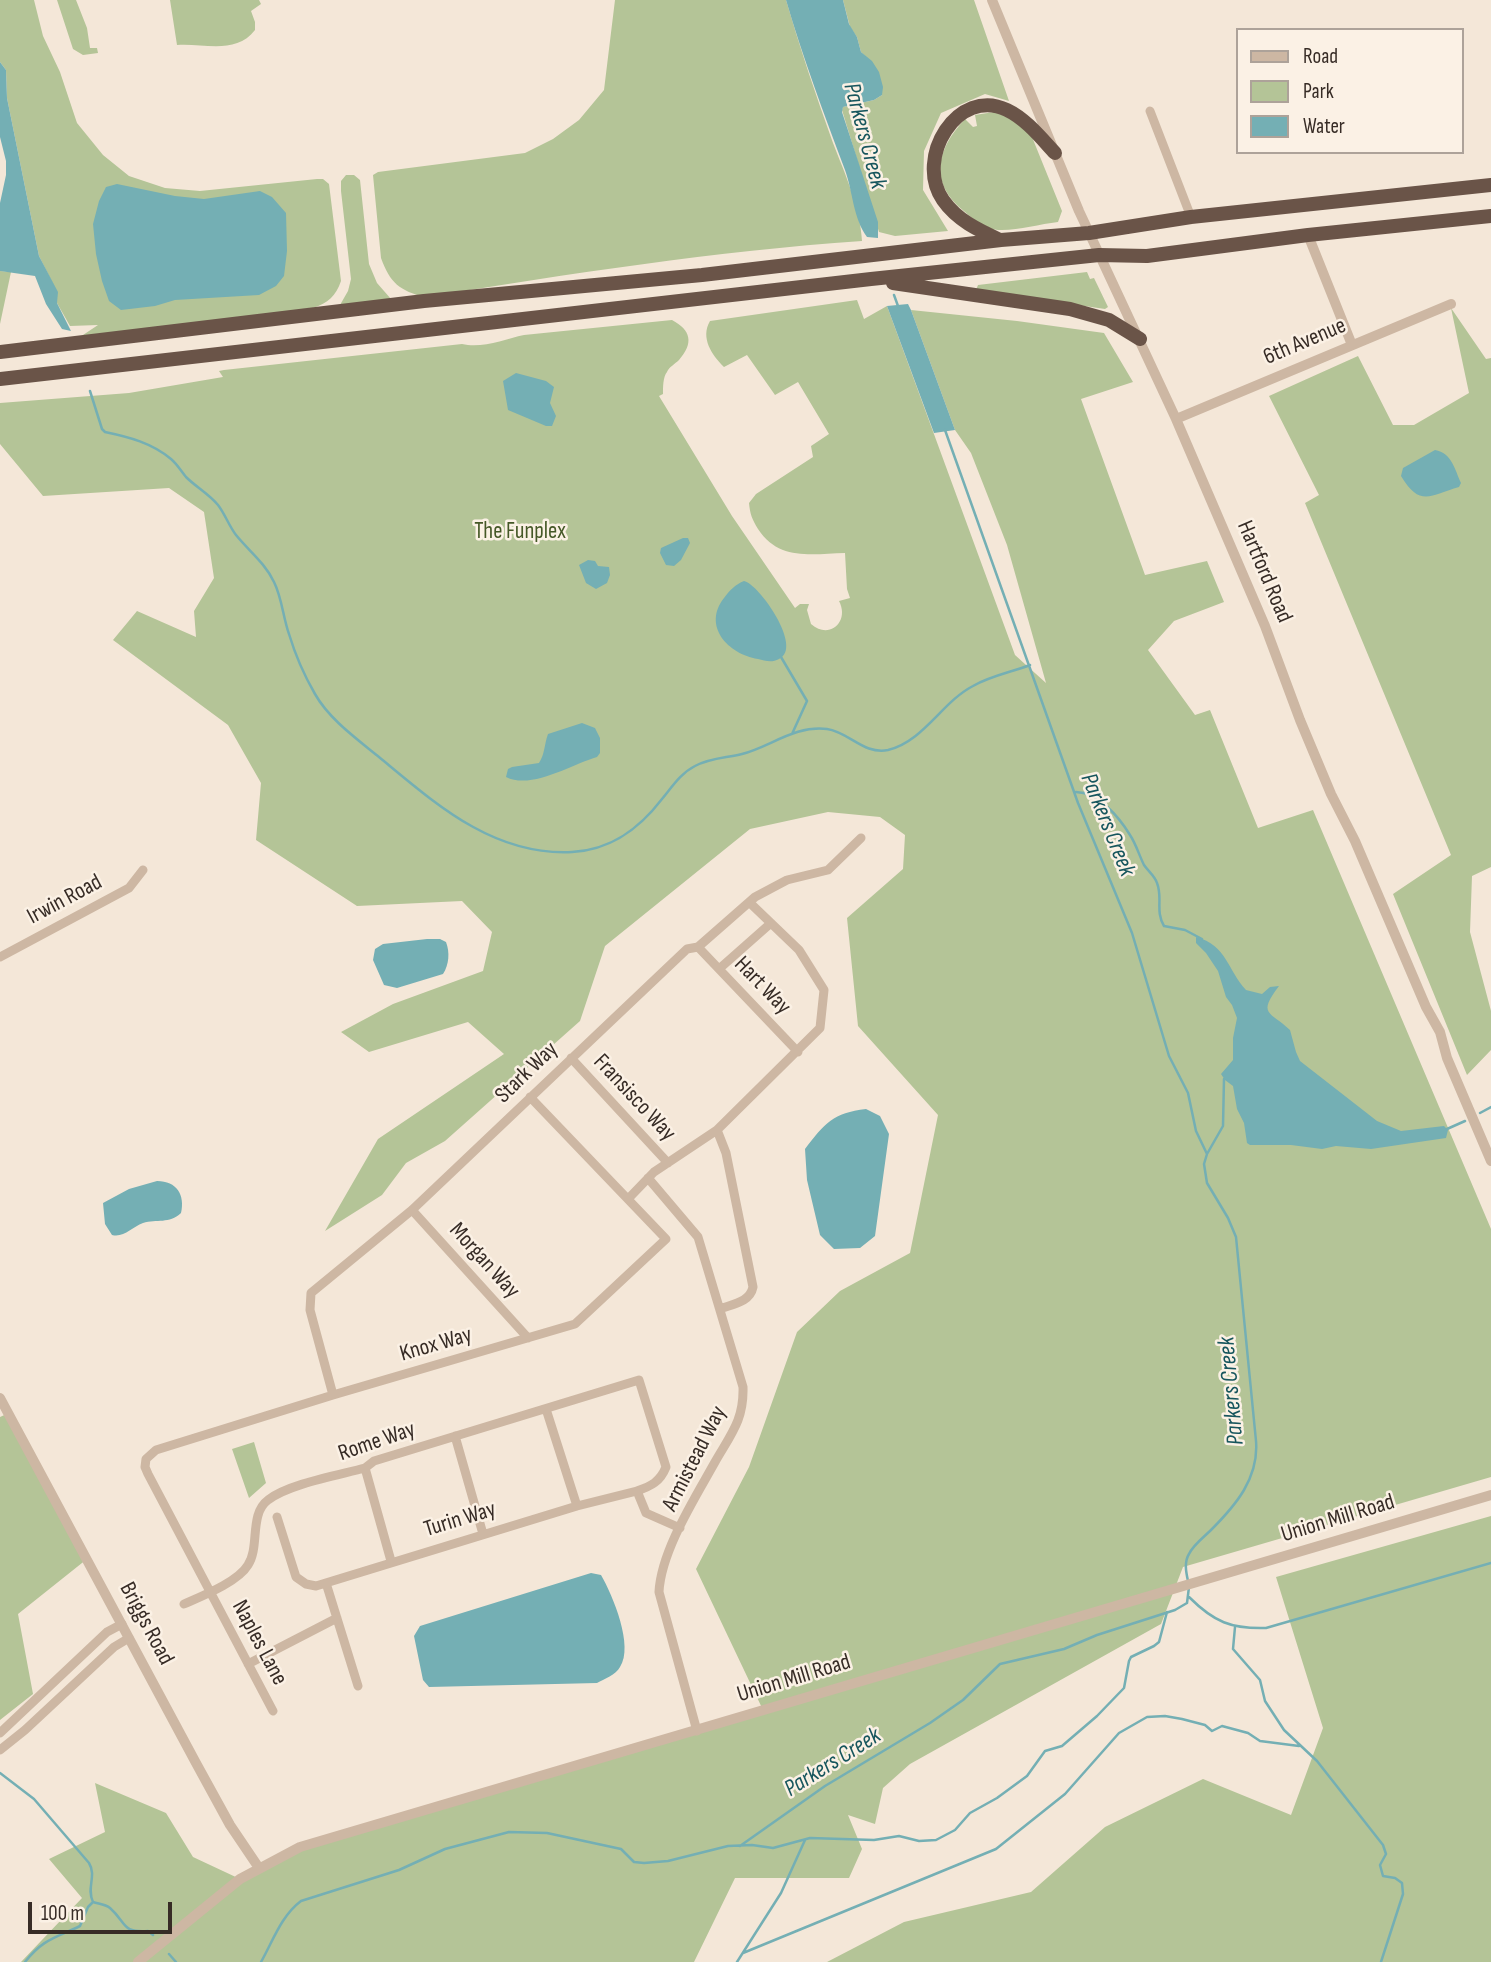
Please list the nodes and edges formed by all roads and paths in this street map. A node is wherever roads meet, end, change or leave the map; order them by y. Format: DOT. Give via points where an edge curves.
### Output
graph roads {
  1 [pos="992,0"];
  2 [pos="1150,111"];
  3 [pos="1055,153"];
  4 [pos="1491,185"];
  5 [pos="1491,216"];
  6 [pos="1191,218"];
  7 [pos="1089,233"];
  8 [pos="1308,235"];
  9 [pos="1001,240"];
  10 [pos="1099,256"];
  11 [pos="871,279"];
  12 [pos="1451,304"];
  13 [pos="1140,339"];
  14 [pos="1352,345"];
  15 [pos="0,352"];
  16 [pos="0,379"];
  17 [pos="1176,419"];
  18 [pos="861,838"];
  19 [pos="143,870"];
  20 [pos="749,902"];
  21 [pos="771,923"];
  22 [pos="698,947"];
  23 [pos="0,957"];
  24 [pos="719,969"];
  25 [pos="798,1052"];
  26 [pos="571,1058"];
  27 [pos="530,1097"];
  28 [pos="717,1130"];
  29 [pos="1491,1161"];
  30 [pos="668,1163"];
  31 [pos="648,1178"];
  32 [pos="628,1199"];
  33 [pos="411,1210"];
  34 [pos="720,1308"];
  35 [pos="528,1338"];
  36 [pos="333,1395"];
  37 [pos="0,1398"];
  38 [pos="546,1409"];
  39 [pos="454,1436"];
  40 [pos="365,1468"];
  41 [pos="637,1491"];
  42 [pos="1491,1495"];
  43 [pos="577,1506"];
  44 [pos="277,1517"];
  45 [pos="680,1528"];
  46 [pos="483,1534"];
  47 [pos="391,1561"];
  48 [pos="326,1583"];
  49 [pos="210,1592"];
  50 [pos="184,1604"];
  51 [pos="337,1618"];
  52 [pos="122,1624"];
  53 [pos="129,1638"];
  54 [pos="248,1664"];
  55 [pos="358,1686"];
  56 [pos="273,1712"];
  57 [pos="697,1731"];
  58 [pos="0,1733"];
  59 [pos="0,1750"];
  60 [pos="259,1868"];
  61 [pos="138,1962"];
  1 -- 3 [label="street, Hartford Road"];
  2 -- 6 [label="street"];
  3 -- 7 [label="street, Hartford Road"];
  3 -- 9 [label="highway" via="1027,124 994,106 964,113 941,137 933,168 942,199 963,221"];
  4 -- 6 [label="highway"];
  5 -- 8 [label="highway"];
  6 -- 7 [label="highway"];
  7 -- 9 [label="highway"];
  7 -- 10 [label="street, Hartford Road"];
  8 -- 10 [label="highway" via="1147,256"];
  8 -- 14 [label="street"];
  9 -- 15 [label="highway"];
  10 -- 11 [label="highway"];
  10 -- 13 [label="street, Hartford Road"];
  11 -- 13 [label="highway" via="1070,309 1109,320"];
  11 -- 16 [label="highway"];
  12 -- 14 [label="street, 6th Avenue"];
  13 -- 17 [label="street, Hartford Road"];
  14 -- 17 [label="street, 6th Avenue"];
  17 -- 29 [label="street, Hartford Road" via="1331,794 1440,1032"];
  18 -- 20 [label="street, Stark Way" via="828,870 787,880"];
  19 -- 23 [label="street, Irwin Road" via="129,888"];
  20 -- 21 [label="street"];
  20 -- 22 [label="street, Stark Way"];
  21 -- 24 [label="street"];
  21 -- 25 [label="street" via="799,950 824,990 820,1028"];
  22 -- 24 [label="street, Hart Way"];
  22 -- 26 [label="street, Stark Way" via="687,948"];
  24 -- 25 [label="street, Hart Way"];
  25 -- 28 [label="street"];
  26 -- 27 [label="street, Stark Way"];
  26 -- 30 [label="street, Fransisco Way"];
  27 -- 32 [label="street, Knox Way"];
  27 -- 33 [label="street, Stark Way"];
  28 -- 30 [label="street"];
  28 -- 34 [label="street" via="726,1153 753,1287 747,1299"];
  30 -- 31 [label="street"];
  31 -- 32 [label="street"];
  31 -- 34 [label="street, Armistead Way" via="698,1237"];
  32 -- 35 [label="street, Knox Way" via="666,1239 575,1324"];
  33 -- 35 [label="street, Morgan Way"];
  33 -- 36 [label="street, Stark Way" via="312,1293 310,1310"];
  34 -- 45 [label="street, Armistead Way" via="743,1387 743,1405 738,1425"];
  35 -- 36 [label="street, Knox Way"];
  36 -- 49 [label="street, Knox Way" via="156,1450 146,1459 148,1474"];
  37 -- 52 [label="street, Briggs Road"];
  38 -- 39 [label="street, Rome Way"];
  38 -- 41 [label="street, Rome Way" via="639,1380 666,1467 653,1485"];
  38 -- 43 [label="street"];
  39 -- 40 [label="street, Rome Way" via="374,1461"];
  39 -- 46 [label="street"];
  40 -- 47 [label="street"];
  40 -- 49 [label="street, Rome Way" via="288,1489 266,1501 257,1518 248,1566"];
  41 -- 43 [label="street, Turin Way"];
  41 -- 45 [label="street" via="646,1513"];
  42 -- 57 [label="street, Union Mill Road"];
  43 -- 46 [label="street, Turin Way"];
  44 -- 48 [label="street" via="296,1577 316,1586"];
  45 -- 57 [label="street, Armistead Way" via="663,1566 659,1592"];
  46 -- 47 [label="street, Turin Way"];
  47 -- 48 [label="street, Turin Way"];
  48 -- 51 [label="street"];
  49 -- 50 [label="street, Rome Way"];
  49 -- 54 [label="street, Naples Lane"];
  51 -- 54 [label="street"];
  51 -- 55 [label="street"];
  52 -- 53 [label="street, Briggs Road"];
  52 -- 58 [label="street" via="107,1632"];
  53 -- 59 [label="street"];
  53 -- 60 [label="street, Briggs Road" via="230,1825"];
  54 -- 56 [label="street, Naples Lane"];
  57 -- 60 [label="street, Union Mill Road" via="300,1847"];
  60 -- 61 [label="street, Union Mill Road"];
}
